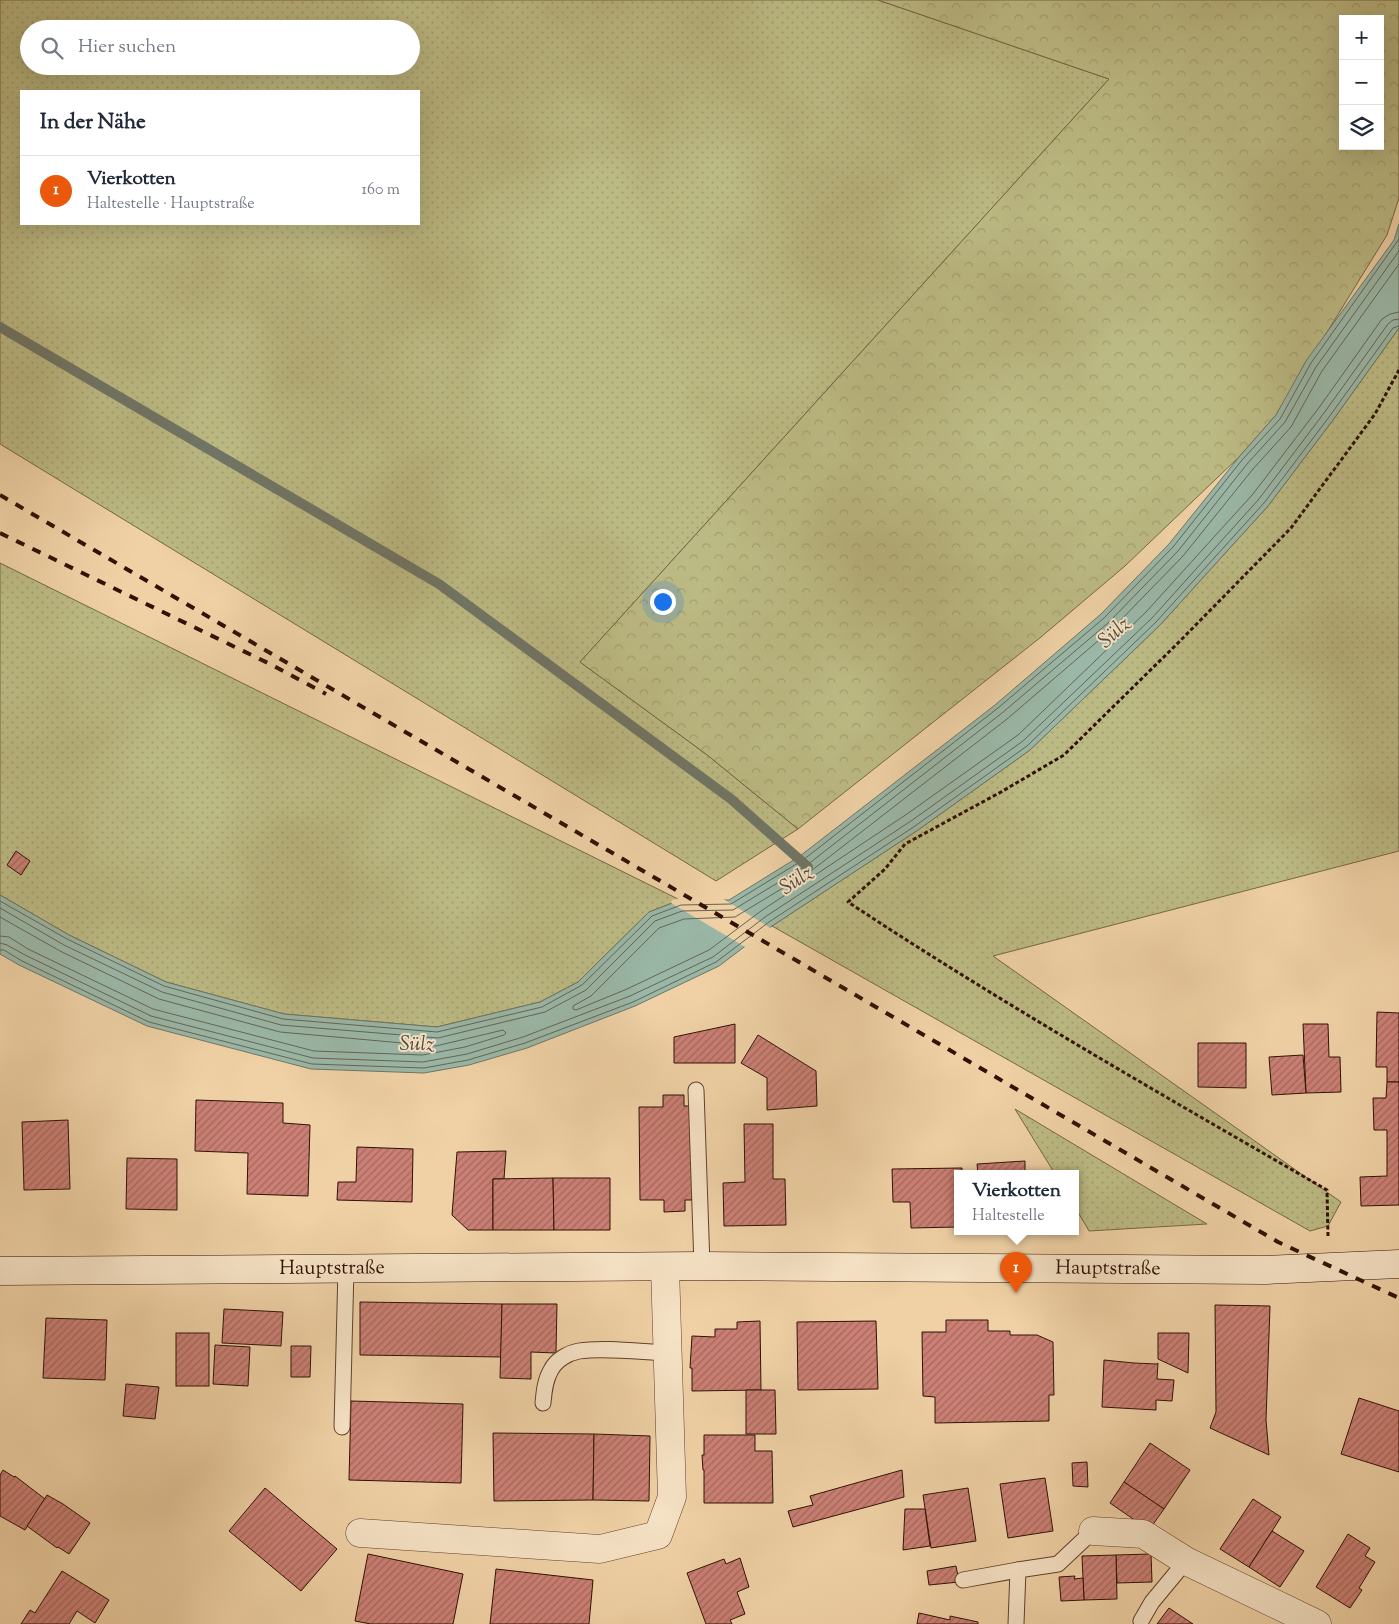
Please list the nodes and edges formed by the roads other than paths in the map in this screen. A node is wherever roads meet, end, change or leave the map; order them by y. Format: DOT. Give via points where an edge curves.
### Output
graph roads {
  1 [pos="696,1090"];
  2 [pos="1399,1264"];
  3 [pos="702,1266"];
  4 [pos="665,1267"];
  5 [pos="346,1268"];
  6 [pos="0,1271"];
  7 [pos="668,1353"];
  8 [pos="543,1404"];
  9 [pos="342,1427"];
  10 [pos="1093,1531"];
  11 [pos="360,1533"];
  12 [pos="1186,1561"];
  13 [pos="1018,1570"];
  14 [pos="963,1580"];
  15 [pos="1141,1621"];
  16 [pos="1016,1624"];
  17 [pos="1317,1624"];
  1 -- 3 [label="lane"];
  2 -- 3 [label="main road, Hauptstraße" via="1265,1270"];
  3 -- 4 [label="main road, Hauptstraße"];
  4 -- 5 [label="main road, Hauptstraße"];
  4 -- 7 [label="main road"];
  5 -- 6 [label="main road, Hauptstraße"];
  5 -- 9 [label="lane"];
  7 -- 8 [label="lane" via="577,1351 550,1370"];
  7 -- 11 [label="main road" via="672,1497 658,1535 600,1549"];
  10 -- 12 [label="main road" via="1143,1534"];
  10 -- 13 [label="lane" via="1058,1564"];
  12 -- 15 [label="lane" via="1152,1602"];
  12 -- 17 [label="main road"];
  13 -- 14 [label="lane"];
  13 -- 16 [label="lane"];
}
